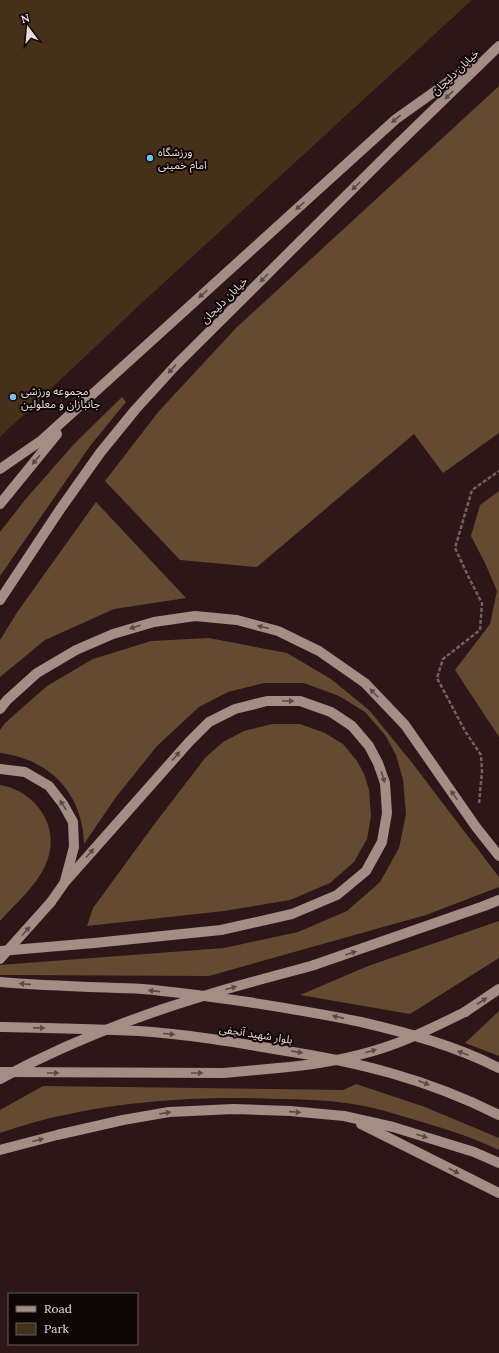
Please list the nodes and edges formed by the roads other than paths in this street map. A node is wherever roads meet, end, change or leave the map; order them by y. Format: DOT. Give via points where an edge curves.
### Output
graph roads {
  1 [pos="498,47"];
  2 [pos="78,408"];
  3 [pos="0,469"];
  4 [pos="0,504"];
  5 [pos="0,600"];
  6 [pos="0,709"];
  7 [pos="0,769"];
  8 [pos="499,856"];
  9 [pos="65,882"];
  10 [pos="499,900"];
  11 [pos="0,951"];
  12 [pos="0,959"];
  13 [pos="0,982"];
  14 [pos="499,989"];
  15 [pos="0,1027"];
  16 [pos="499,1068"];
  17 [pos="0,1072"];
  18 [pos="0,1079"];
  19 [pos="499,1115"];
  20 [pos="344,1116"];
  21 [pos="0,1150"];
  22 [pos="499,1163"];
  23 [pos="499,1193"];
  1 -- 2 [label="main road, one-way" via="396,119"];
  1 -- 5 [label="main road, خیابان دلیجان, one-way" via="176,365 135,410 100,453 50,523"];
  2 -- 3 [label="main road" via="42,440"];
  2 -- 4 [label="main road, one-way"];
  8 -- 6 [label="main road, one-way" via="405,725 364,683 319,651 278,631 237,620 195,616 154,622 113,634 76,650 37,674"];
  9 -- 7 [label="main road, one-way" via="74,847 73,822 63,804 49,786 26,772"];
  9 -- 11 [label="main road, one-way" via="188,742 209,722 235,709 267,701 300,701 331,712 352,726 369,746 385,783 387,813 382,842 366,870 337,895 292,914 221,930"];
  12 -- 9 [label="main road, one-way, bridge" via="52,902"];
  18 -- 10 [label="main road, one-way, bridge" via="31,1062 112,1028 200,996 314,966"];
  16 -- 13 [label="main road, one-way" via="427,1039 331,1015 196,995"];
  17 -- 14 [label="main road, one-way, bridge" via="224,1073 310,1065 349,1058 423,1033 465,1012"];
  15 -- 19 [label="main road, بلوار شهید آنجفی, one-way" via="140,1031 323,1056 414,1079 469,1100"];
  21 -- 20 [label="main road, one-way" via="57,1135 169,1112 234,1109"];
  20 -- 22 [label="main road, one-way" via="393,1127"];
  20 -- 23 [label="main road, one-way"];
}
